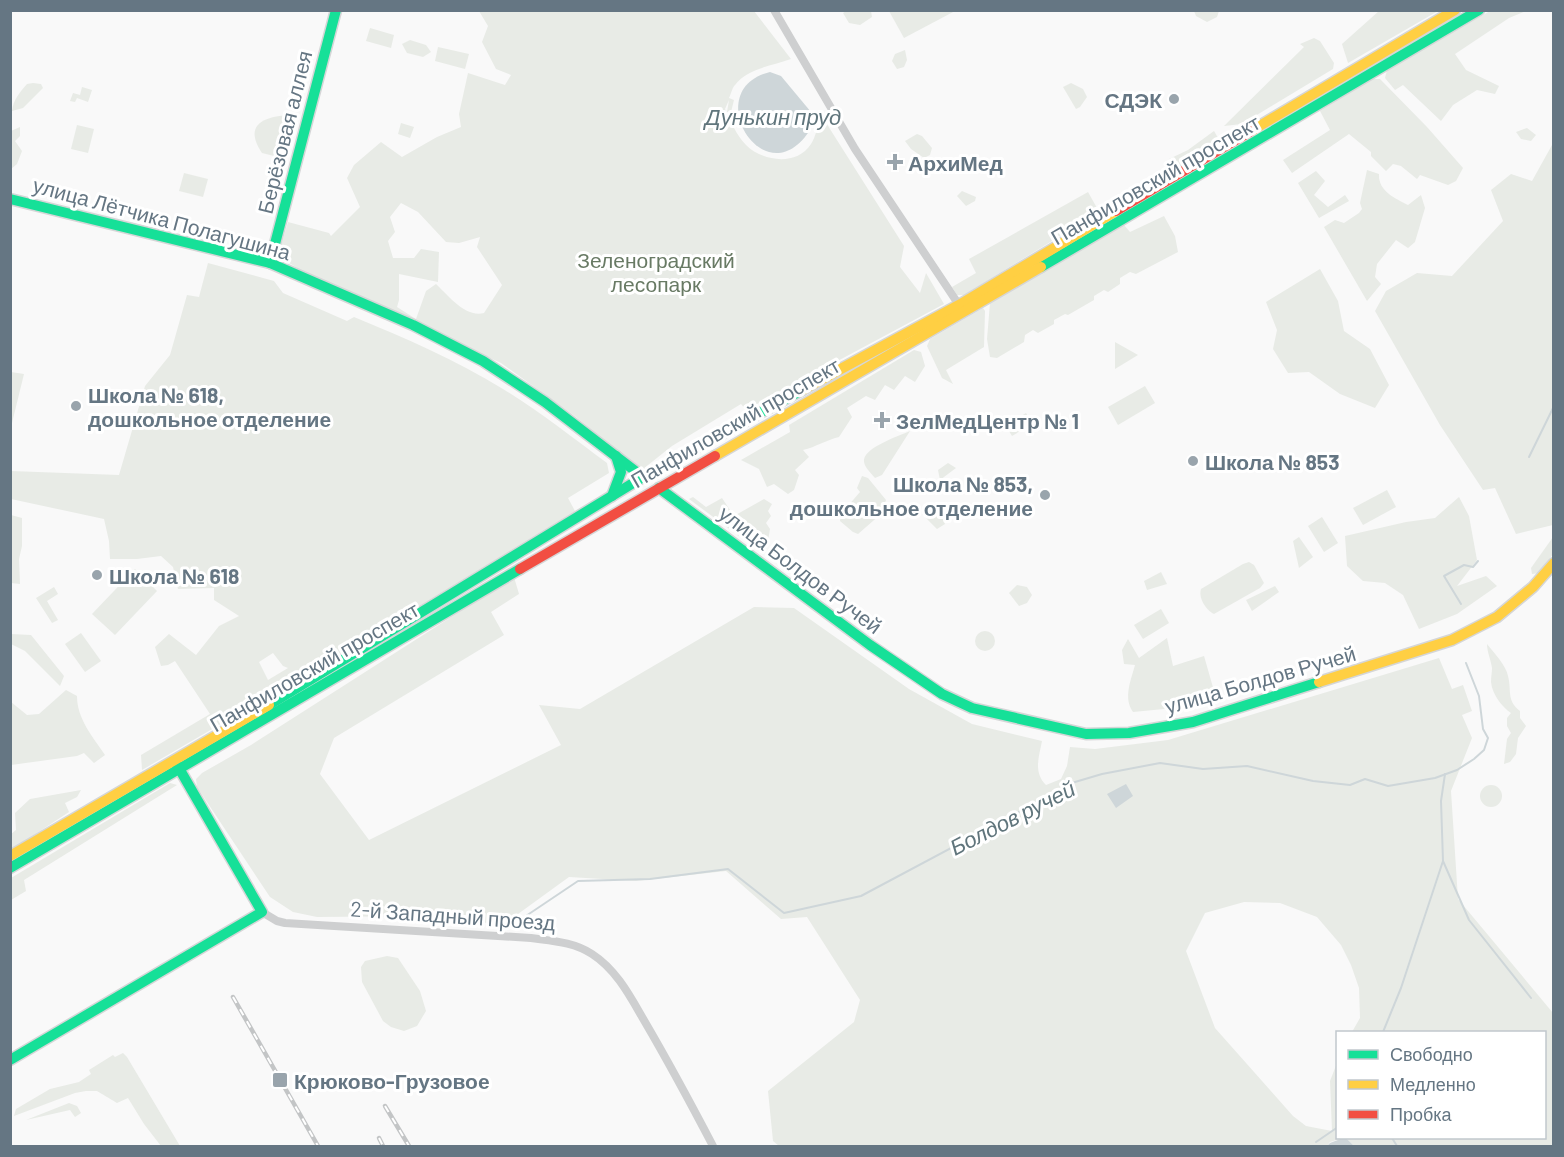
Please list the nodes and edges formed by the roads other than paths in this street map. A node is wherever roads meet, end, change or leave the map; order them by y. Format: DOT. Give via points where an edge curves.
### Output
graph roads {
  1 [pos="336,10"];
  2 [pos="774,10"];
  3 [pos="1455,10"];
  4 [pos="1479,10"];
  5 [pos="10,199"];
  6 [pos="270,263"];
  7 [pos="959,305"];
  8 [pos="616,456"];
  9 [pos="643,477"];
  10 [pos="659,488"];
  11 [pos="612,496"];
  12 [pos="1554,563"];
  13 [pos="177,764"];
  14 [pos="10,856"];
  15 [pos="10,868"];
  16 [pos="262,912"];
  17 [pos="10,1060"];
  18 [pos="712,1146"];
  1 -- 6 [label="main road, Берёзовая аллея"];
  2 -- 7 [label="street" via="855,149"];
  3 -- 7 [label="main road, Панфиловский проспект"];
  4 -- 10 [label="main road, Панфиловский проспект"];
  5 -- 6 [label="main road, улица Лётчика Полагушина"];
  6 -- 8 [label="main road, улица Лётчика Полагушина" via="461,349 534,395"];
  7 -- 9 [label="main road, Панфиловский проспект"];
  8 -- 9 [label="main road, улица Лётчика Полагушина"];
  8 -- 11 [label="main road" via="621,472"];
  9 -- 10 [label="main road, улица Болдов Ручей"];
  9 -- 11 [label="main road, Панфиловский проспект"];
  10 -- 12 [label="main road, улица Болдов Ручей" via="942,694 972,708 1086,734 1129,733 1193,722 1452,640 1497,617"];
  10 -- 13 [label="main road, Панфиловский проспект"];
  11 -- 13 [label="main road, Панфиловский проспект"];
  13 -- 14 [label="main road, Панфиловский проспект"];
  13 -- 15 [label="main road, Панфиловский проспект"];
  13 -- 16 [label="main road"];
  16 -- 17 [label="main road"];
  16 -- 18 [label="street, 2-й Западный проезд" via="285,923 531,938 566,943 594,955 626,990"];
}
